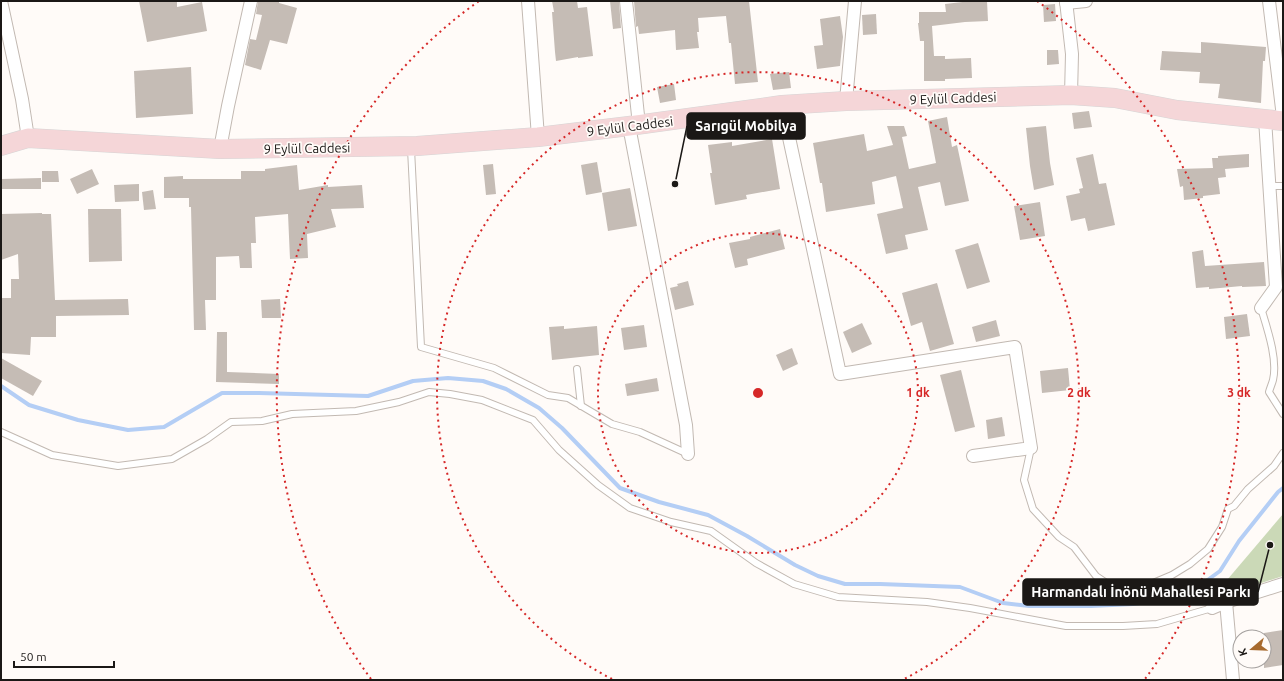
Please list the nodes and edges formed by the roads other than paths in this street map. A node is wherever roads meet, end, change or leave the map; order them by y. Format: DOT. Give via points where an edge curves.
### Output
graph roads {
  1 [pos="1,1"];
  2 [pos="251,1"];
  3 [pos="528,1"];
  4 [pos="626,1"];
  5 [pos="855,1"];
  6 [pos="1086,1"];
  7 [pos="1269,1"];
  8 [pos="1066,2"];
  9 [pos="1071,95"];
  10 [pos="846,101"];
  11 [pos="782,105"];
  12 [pos="1277,119"];
  13 [pos="634,126"];
  14 [pos="538,136"];
  15 [pos="28,138"];
  16 [pos="1,146"];
  17 [pos="410,146"];
  18 [pos="220,149"];
  19 [pos="1269,186"];
  20 [pos="1283,186"];
  21 [pos="1261,308"];
  22 [pos="577,369"];
  23 [pos="582,406"];
  24 [pos="1283,414"];
  25 [pos="1,432"];
  26 [pos="1031,448"];
  27 [pos="1283,453"];
  28 [pos="688,454"];
  29 [pos="973,456"];
  30 [pos="1283,584"];
  31 [pos="1226,602"];
  32 [pos="1212,608"];
  33 [pos="1233,680"];
  1 -- 15 [label="street"];
  2 -- 18 [label="street"];
  3 -- 14 [label="street"];
  4 -- 13 [label="street"];
  5 -- 10 [label="street"];
  6 -- 8 [label="street"];
  7 -- 12 [label="street"];
  8 -- 9 [label="street" via="1072,54"];
  9 -- 10 [label="main road, 9 Eylül Caddesi"];
  9 -- 12 [label="main road, 9 Eylül Caddesi" via="1115,98 1177,110"];
  10 -- 11 [label="main road, 9 Eylül Caddesi"];
  11 -- 13 [label="main road, 9 Eylül Caddesi"];
  11 -- 26 [label="street" via="840,374 1015,347"];
  12 -- 19 [label="street"];
  13 -- 14 [label="main road, 9 Eylül Caddesi"];
  13 -- 28 [label="street" via="686,425"];
  14 -- 17 [label="main road, 9 Eylül Caddesi"];
  15 -- 16 [label="main road, 9 Eylül Caddesi"];
  15 -- 18 [label="main road, 9 Eylül Caddesi"];
  17 -- 18 [label="main road, 9 Eylül Caddesi"];
  17 -- 23 [label="lane" via="421,347 494,368 548,395 568,398"];
  19 -- 20 [label="lane"];
  19 -- 21 [label="street" via="1276,287"];
  21 -- 24 [label="lane" via="1272,344 1274,369 1269,392"];
  22 -- 23 [label="lane"];
  23 -- 28 [label="lane" via="612,424 640,432"];
  25 -- 32 [label="lane" via="52,455 118,466 172,459 231,422 262,421 292,414 356,411 399,402 429,392 450,394 482,400 533,420 559,450 598,485 630,508 671,522 711,531 756,563 794,584 838,597 927,602 1066,626 1157,624"];
  26 -- 27 [label="lane" via="1024,480 1033,509 1059,537 1074,547 1096,576 1111,586 1153,584 1190,564 1208,549 1222,528 1228,509 1274,466"];
  26 -- 29 [label="street"];
  30 -- 31 [label="street"];
  31 -- 32 [label="street"];
  31 -- 33 [label="street"];
}
